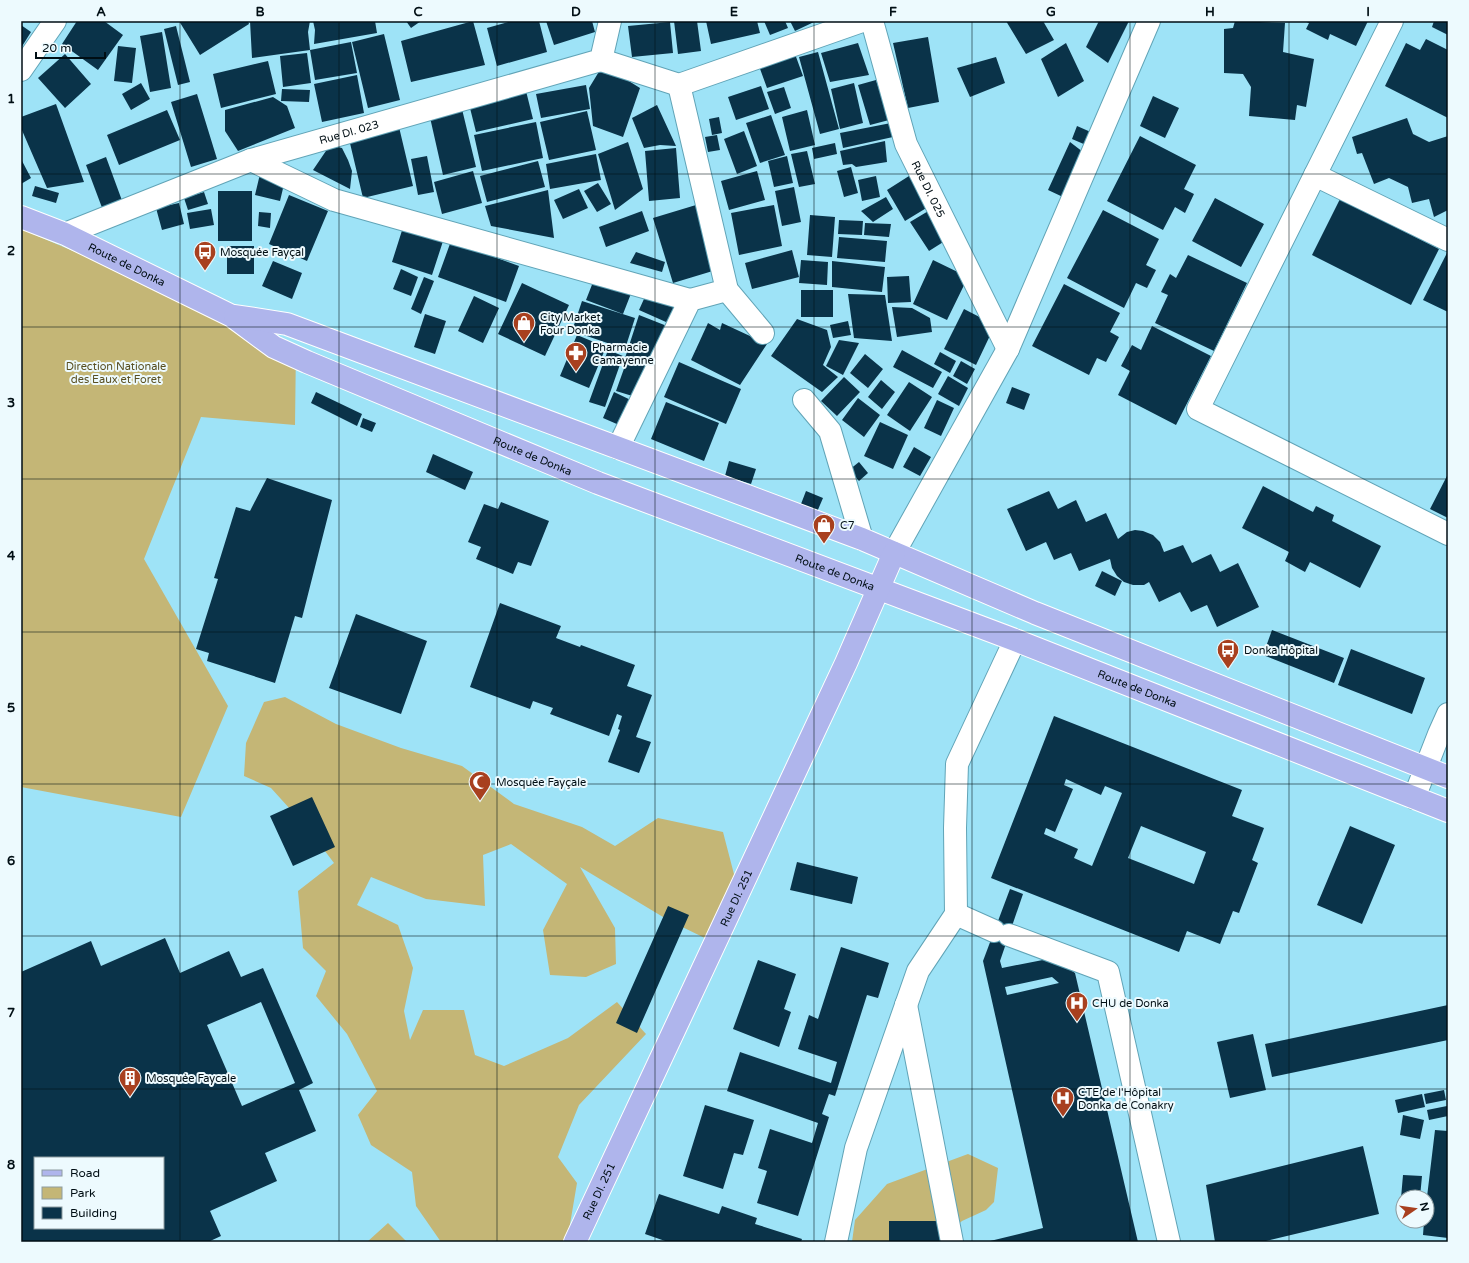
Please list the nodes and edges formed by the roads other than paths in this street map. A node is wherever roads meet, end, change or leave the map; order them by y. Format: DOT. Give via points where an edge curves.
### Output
graph roads {
  1 [pos="55,21"];
  2 [pos="610,21"];
  3 [pos="862,21"];
  4 [pos="872,21"];
  5 [pos="1150,21"];
  6 [pos="1392,21"];
  7 [pos="601,60"];
  8 [pos="21,70"];
  9 [pos="679,85"];
  10 [pos="251,160"];
  11 [pos="1316,175"];
  12 [pos="21,217"];
  13 [pos="65,234"];
  14 [pos="1448,240"];
  15 [pos="727,290"];
  16 [pos="690,300"];
  17 [pos="232,316"];
  18 [pos="763,333"];
  19 [pos="1008,349"];
  20 [pos="804,400"];
  21 [pos="618,448"];
  22 [pos="1448,534"];
  23 [pos="862,539"];
  24 [pos="894,553"];
  25 [pos="878,588"];
  26 [pos="1015,640"];
  27 [pos="1448,714"];
  28 [pos="1425,769"];
  29 [pos="1448,777"];
  30 [pos="1414,798"];
  31 [pos="1448,811"];
  32 [pos="956,914"];
  33 [pos="906,1004"];
  34 [pos="575,1242"];
  35 [pos="836,1242"];
  36 [pos="952,1242"];
  37 [pos="1169,1242"];
  1 -- 8 [label="street"];
  2 -- 7 [label="street"];
  3 -- 9 [label="street"];
  4 -- 19 [label="street, Rue DI. 025" via="906,144"];
  5 -- 19 [label="street"];
  6 -- 11 [label="street"];
  7 -- 9 [label="street"];
  7 -- 10 [label="street, Rue DI. 023"];
  9 -- 15 [label="street"];
  10 -- 13 [label="street, Rue DI. 023"];
  10 -- 16 [label="street" via="334,200"];
  11 -- 14 [label="street"];
  11 -- 22 [label="street" via="1198,409"];
  12 -- 13 [label="main road, Route de Donka"];
  13 -- 17 [label="main road, Route de Donka"];
  15 -- 16 [label="street"];
  15 -- 18 [label="street"];
  16 -- 21 [label="street"];
  17 -- 21 [label="main road, Route de Donka" via="287,324"];
  17 -- 25 [label="main road, Route de Donka" via="274,347 307,362 598,483"];
  19 -- 24 [label="street"];
  20 -- 23 [label="street" via="830,431"];
  21 -- 23 [label="main road, Route de Donka"];
  23 -- 24 [label="main road, Route de Donka"];
  24 -- 25 [label="main road, Rue DI. 251"];
  24 -- 28 [label="main road, Route de Donka" via="1035,613"];
  25 -- 26 [label="main road, Route de Donka"];
  25 -- 34 [label="main road, Rue DI. 251" via="846,663"];
  26 -- 30 [label="main road, Route de Donka"];
  26 -- 32 [label="street" via="957,764"];
  27 -- 28 [label="street"];
  28 -- 29 [label="main road, Route de Donka"];
  28 -- 30 [label="street"];
  30 -- 31 [label="main road, Route de Donka"];
  32 -- 33 [label="street" via="918,971"];
  32 -- 37 [label="street" via="1108,972"];
  33 -- 35 [label="street" via="856,1148"];
  33 -- 36 [label="street"];
}
